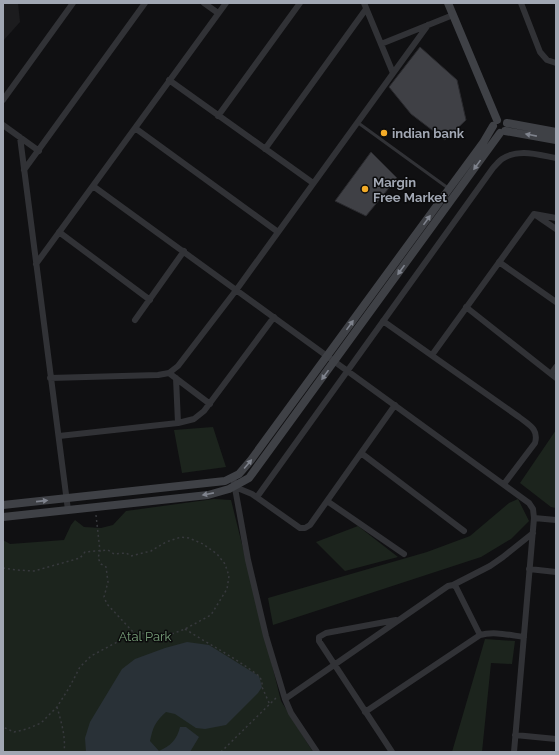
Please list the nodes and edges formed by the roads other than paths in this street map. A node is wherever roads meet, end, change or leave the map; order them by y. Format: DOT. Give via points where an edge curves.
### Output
graph roads {
  1 [pos="73,3"];
  2 [pos="145,3"];
  3 [pos="204,3"];
  4 [pos="226,3"];
  5 [pos="300,3"];
  6 [pos="364,3"];
  7 [pos="448,3"];
  8 [pos="521,3"];
  9 [pos="366,9"];
  10 [pos="218,13"];
  11 [pos="453,15"];
  12 [pos="428,25"];
  13 [pos="381,44"];
  14 [pos="556,63"];
  15 [pos="393,73"];
  16 [pos="169,80"];
  17 [pos="3,100"];
  18 [pos="218,116"];
  19 [pos="357,122"];
  20 [pos="495,123"];
  21 [pos="3,125"];
  22 [pos="135,128"];
  23 [pos="504,129"];
  24 [pos="556,132"];
  25 [pos="20,137"];
  26 [pos="556,140"];
  27 [pos="265,149"];
  28 [pos="39,151"];
  29 [pos="556,158"];
  30 [pos="24,170"];
  31 [pos="313,183"];
  32 [pos="93,186"];
  33 [pos="453,191"];
  34 [pos="534,214"];
  35 [pos="556,218"];
  36 [pos="556,229"];
  37 [pos="59,232"];
  38 [pos="278,232"];
  39 [pos="184,251"];
  40 [pos="499,262"];
  41 [pos="36,264"];
  42 [pos="236,289"];
  43 [pos="150,300"];
  44 [pos="556,302"];
  45 [pos="363,307"];
  46 [pos="466,308"];
  47 [pos="370,312"];
  48 [pos="274,316"];
  49 [pos="135,320"];
  50 [pos="383,321"];
  51 [pos="432,355"];
  52 [pos="327,356"];
  53 [pos="335,361"];
  54 [pos="556,367"];
  55 [pos="347,370"];
  56 [pos="169,373"];
  57 [pos="553,376"];
  58 [pos="50,378"];
  59 [pos="176,378"];
  60 [pos="210,404"];
  61 [pos="395,405"];
  62 [pos="178,423"];
  63 [pos="58,436"];
  64 [pos="361,453"];
  65 [pos="233,477"];
  66 [pos="504,484"];
  67 [pos="235,487"];
  68 [pos="258,497"];
  69 [pos="67,498"];
  70 [pos="327,501"];
  71 [pos="3,506"];
  72 [pos="68,510"];
  73 [pos="3,517"];
  74 [pos="534,518"];
  75 [pos="556,520"];
  76 [pos="464,531"];
  77 [pos="533,533"];
  78 [pos="404,554"];
  79 [pos="530,570"];
  80 [pos="556,572"];
  81 [pos="453,585"];
  82 [pos="400,619"];
  83 [pos="480,635"];
  84 [pos="524,637"];
  85 [pos="335,665"];
  86 [pos="285,699"];
  87 [pos="366,712"];
  88 [pos="515,735"];
  89 [pos="556,739"];
  90 [pos="317,752"];
  91 [pos="392,752"];
  92 [pos="514,752"];
  1 -- 17 [label="street"];
  2 -- 28 [label="street"];
  3 -- 10 [label="street"];
  4 -- 10 [label="street"];
  5 -- 18 [label="street"];
  6 -- 9 [label="street"];
  7 -- 11 [label="street"];
  8 -- 14 [label="street" via="540,52 548,60"];
  9 -- 13 [label="street"];
  9 -- 27 [label="street"];
  10 -- 16 [label="street"];
  11 -- 12 [label="street"];
  11 -- 20 [label="street"];
  12 -- 13 [label="street"];
  12 -- 15 [label="street"];
  13 -- 15 [label="street"];
  15 -- 19 [label="street"];
  16 -- 18 [label="street"];
  16 -- 22 [label="street"];
  18 -- 27 [label="street"];
  19 -- 31 [label="street"];
  19 -- 33 [label="lane"];
  20 -- 23 [label="street" via="495,131"];
  20 -- 23 [label="street" via="504,119"];
  20 -- 33 [label="street"];
  21 -- 25 [label="street"];
  22 -- 32 [label="street"];
  22 -- 38 [label="street"];
  23 -- 24 [label="street"];
  26 -- 23 [label="street, one-way"];
  23 -- 33 [label="street, one-way"];
  25 -- 28 [label="street"];
  25 -- 30 [label="street"];
  27 -- 31 [label="street"];
  28 -- 30 [label="street"];
  29 -- 50 [label="street" via="527,153 502,158"];
  30 -- 41 [label="street"];
  31 -- 38 [label="street"];
  32 -- 37 [label="street"];
  32 -- 39 [label="street"];
  45 -- 33 [label="street, one-way"];
  33 -- 47 [label="street, one-way"];
  34 -- 35 [label="street"];
  34 -- 36 [label="street"];
  34 -- 40 [label="street"];
  37 -- 41 [label="street"];
  37 -- 43 [label="street"];
  38 -- 42 [label="street"];
  39 -- 42 [label="street"];
  39 -- 43 [label="street"];
  40 -- 44 [label="street"];
  40 -- 46 [label="street"];
  41 -- 58 [label="street"];
  42 -- 48 [label="street"];
  42 -- 56 [label="street" via="178,366"];
  43 -- 49 [label="street"];
  45 -- 47 [label="street"];
  52 -- 45 [label="street, one-way"];
  46 -- 51 [label="street"];
  46 -- 57 [label="street"];
  47 -- 53 [label="street"];
  48 -- 52 [label="street"];
  48 -- 60 [label="street"];
  50 -- 51 [label="street"];
  50 -- 55 [label="street"];
  51 -- 66 [label="street" via="535,431 535,443"];
  52 -- 53 [label="street"];
  65 -- 52 [label="street, one-way" via="251,460"];
  53 -- 55 [label="street"];
  53 -- 67 [label="street, one-way" via="249,478"];
  54 -- 57 [label="street"];
  55 -- 61 [label="street"];
  55 -- 68 [label="street"];
  56 -- 58 [label="street"];
  56 -- 59 [label="street"];
  58 -- 63 [label="street"];
  59 -- 60 [label="street"];
  59 -- 62 [label="street"];
  60 -- 62 [label="street" via="194,419"];
  61 -- 64 [label="street"];
  61 -- 66 [label="street"];
  62 -- 63 [label="street"];
  63 -- 69 [label="street"];
  64 -- 70 [label="street"];
  64 -- 76 [label="street"];
  65 -- 67 [label="street"];
  65 -- 69 [label="street" via="226,481"];
  66 -- 74 [label="street" via="529,503"];
  67 -- 68 [label="street"];
  67 -- 72 [label="street, one-way" via="208,495"];
  67 -- 86 [label="street" via="262,621"];
  68 -- 70 [label="street" via="300,528 310,525"];
  71 -- 69 [label="street, one-way"];
  69 -- 72 [label="street"];
  70 -- 78 [label="street"];
  72 -- 73 [label="street"];
  74 -- 75 [label="street"];
  74 -- 77 [label="street"];
  77 -- 79 [label="street"];
  77 -- 81 [label="street" via="499,560"];
  79 -- 80 [label="street"];
  79 -- 84 [label="street"];
  81 -- 82 [label="street"];
  81 -- 83 [label="street"];
  82 -- 85 [label="street"];
  82 -- 85 [label="street" via="319,637 320,644"];
  83 -- 84 [label="street" via="496,633"];
  83 -- 87 [label="street"];
  84 -- 88 [label="street"];
  85 -- 86 [label="street"];
  85 -- 87 [label="street"];
  86 -- 90 [label="street" via="291,713"];
  87 -- 91 [label="street"];
  88 -- 89 [label="street"];
  88 -- 92 [label="street"];
}
